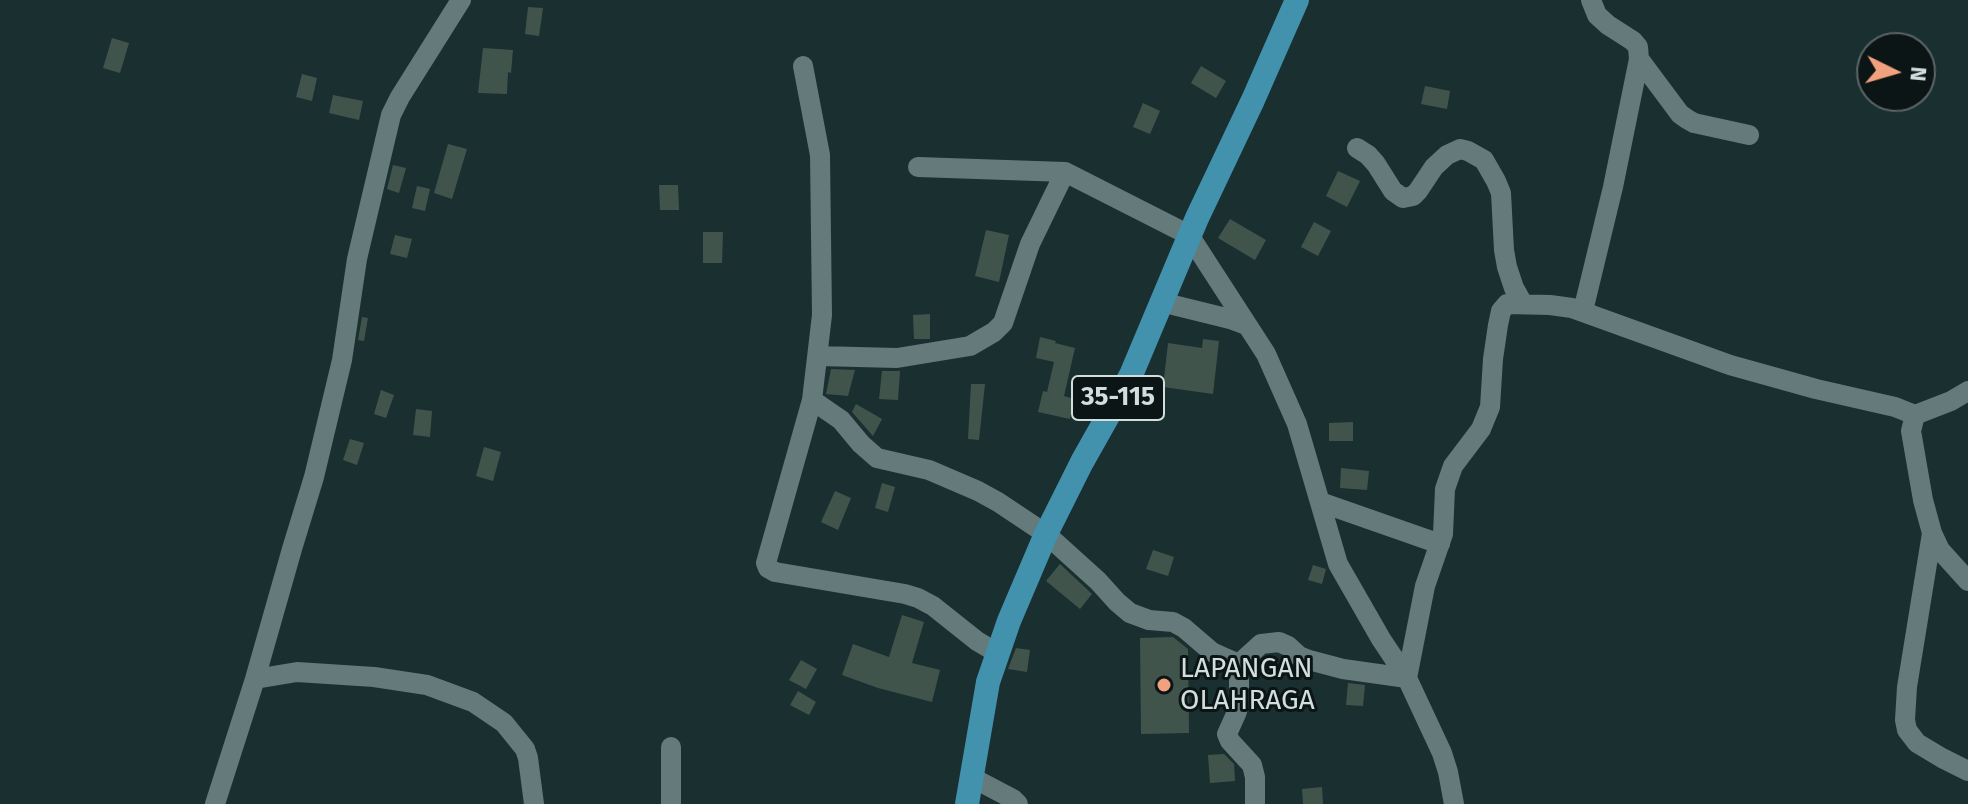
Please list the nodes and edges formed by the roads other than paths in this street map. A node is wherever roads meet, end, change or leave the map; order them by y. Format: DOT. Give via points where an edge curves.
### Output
graph roads {
  1 [pos="461,0"];
  2 [pos="1297,0"];
  3 [pos="1591,0"];
  4 [pos="1639,59"];
  5 [pos="803,66"];
  6 [pos="1749,135"];
  7 [pos="1357,148"];
  8 [pos="918,167"];
  9 [pos="1065,172"];
  10 [pos="1189,235"];
  11 [pos="1161,302"];
  12 [pos="1523,304"];
  13 [pos="1583,311"];
  14 [pos="1246,325"];
  15 [pos="818,356"];
  16 [pos="1968,391"];
  17 [pos="812,400"];
  18 [pos="1915,415"];
  19 [pos="1320,502"];
  20 [pos="1932,533"];
  21 [pos="1046,534"];
  22 [pos="1440,544"];
  23 [pos="1968,581"];
  24 [pos="997,653"];
  25 [pos="1239,664"];
  26 [pos="1407,678"];
  27 [pos="255,679"];
  28 [pos="671,747"];
  29 [pos="1968,771"];
  30 [pos="973,778"];
  31 [pos="215,804"];
  32 [pos="534,804"];
  33 [pos="671,804"];
  34 [pos="967,804"];
  35 [pos="1018,804"];
  36 [pos="1255,804"];
  37 [pos="1454,804"];
  1 -- 27 [label="street" via="391,115 314,477"];
  2 -- 10 [label="main road, 35-115"];
  3 -- 4 [label="street" via="1597,15 1638,47"];
  4 -- 6 [label="street" via="1687,119"];
  4 -- 13 [label="street"];
  5 -- 15 [label="street" via="820,155"];
  7 -- 12 [label="street" via="1403,198 1413,196 1447,155 1460,149 1484,160 1501,193 1507,267"];
  8 -- 9 [label="street"];
  9 -- 10 [label="street"];
  9 -- 15 [label="street" via="1030,244 1003,323 994,332 970,346 897,358"];
  10 -- 11 [label="main road, 35-115"];
  10 -- 14 [label="street"];
  11 -- 14 [label="street"];
  11 -- 21 [label="main road, 35-115" via="1131,375"];
  12 -- 13 [label="street"];
  12 -- 22 [label="street" via="1507,304 1501,311 1490,407 1448,476"];
  13 -- 18 [label="street" via="1730,365"];
  14 -- 19 [label="street" via="1266,354 1297,424"];
  15 -- 17 [label="street"];
  16 -- 18 [label="street"];
  17 -- 21 [label="street" via="841,420 877,458 929,470 978,491"];
  17 -- 24 [label="street" via="768,568 918,598"];
  18 -- 20 [label="street" via="1912,441"];
  19 -- 22 [label="street"];
  19 -- 26 [label="street" via="1338,564"];
  20 -- 23 [label="street"];
  20 -- 29 [label="street" via="1905,720 1917,743"];
  21 -- 24 [label="main road, 35-115"];
  21 -- 25 [label="street" via="1130,613 1173,622 1212,652"];
  22 -- 26 [label="street" via="1423,596"];
  24 -- 30 [label="main road, 35-115"];
  25 -- 26 [label="street" via="1261,644 1279,642 1321,663"];
  25 -- 36 [label="street" via="1239,705 1228,738 1252,765"];
  26 -- 37 [label="street" via="1442,753"];
  27 -- 31 [label="street"];
  27 -- 32 [label="street" via="297,672 374,677 427,685 473,702 504,723 525,749"];
  28 -- 33 [label="street"];
  30 -- 34 [label="main road, 35-115"];
  30 -- 35 [label="street"];
}
